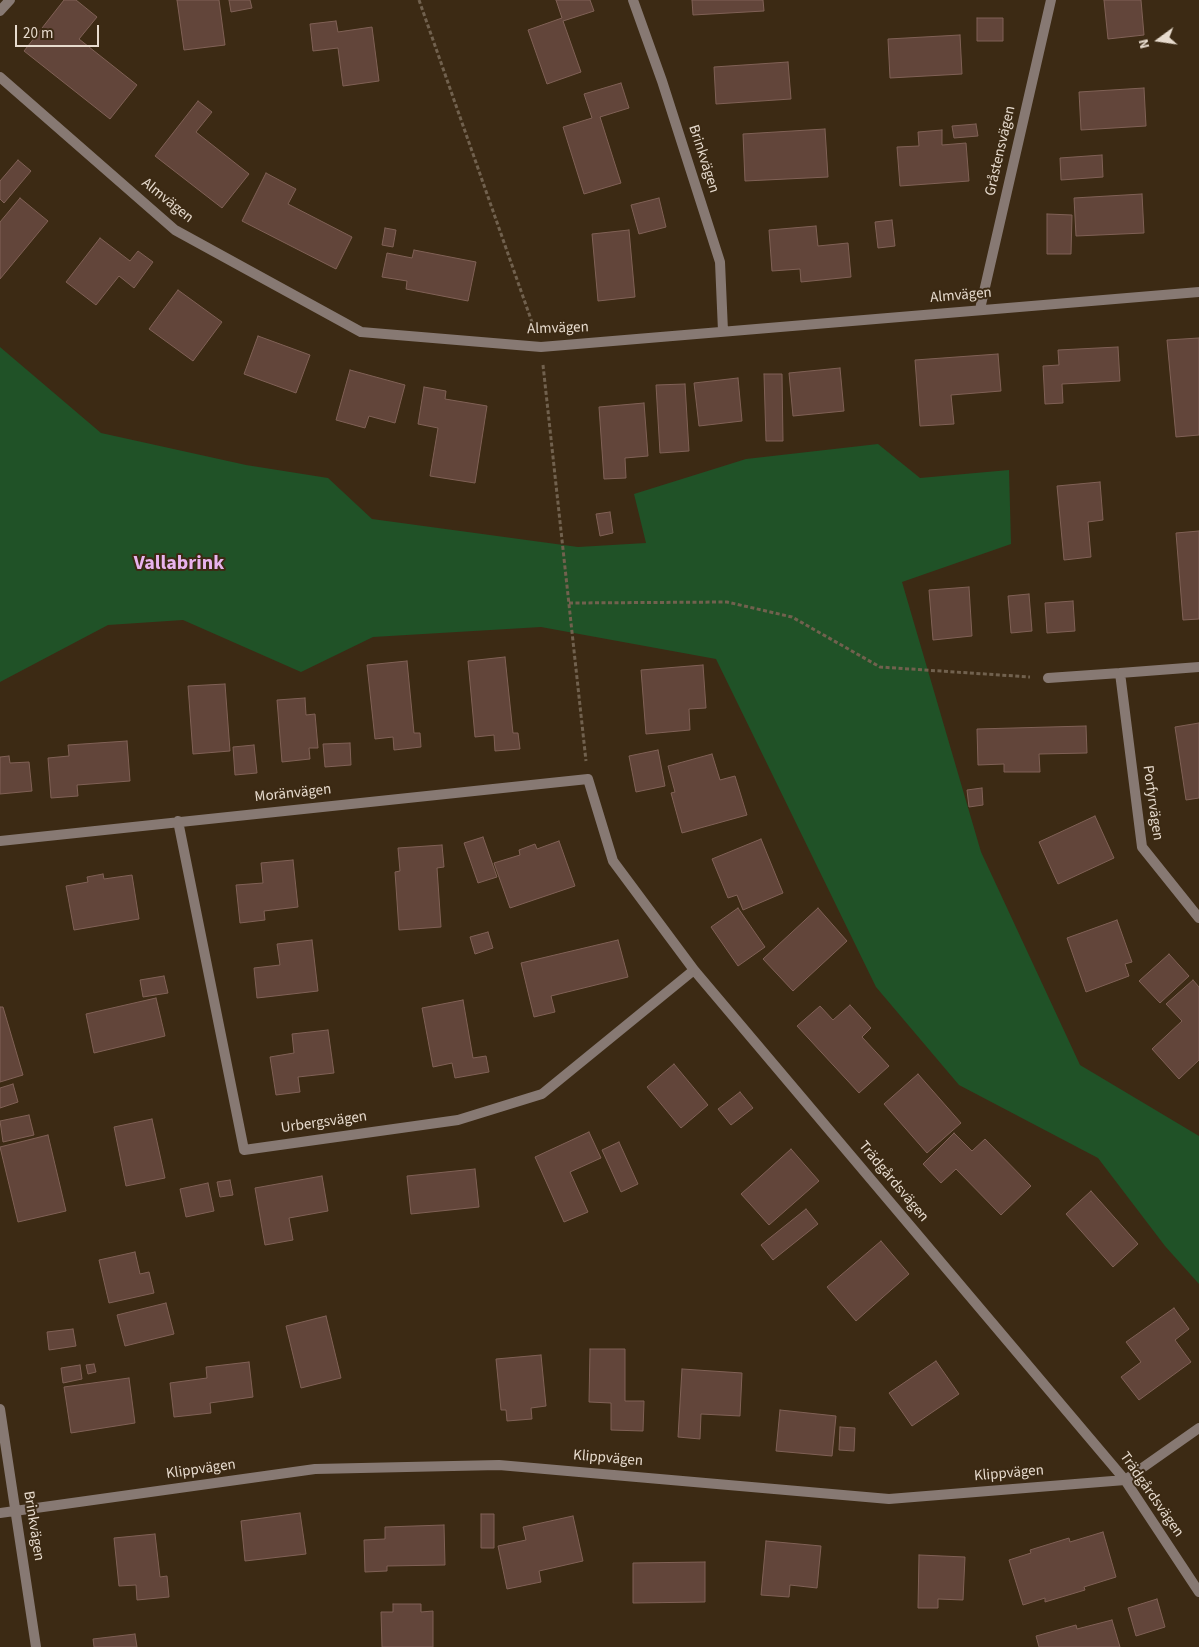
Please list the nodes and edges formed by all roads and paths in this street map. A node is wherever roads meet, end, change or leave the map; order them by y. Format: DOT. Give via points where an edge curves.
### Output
graph roads {
  1 [pos="10,0"];
  2 [pos="420,0"];
  3 [pos="633,0"];
  4 [pos="1051,0"];
  5 [pos="0,11"];
  6 [pos="0,77"];
  7 [pos="1199,292"];
  8 [pos="980,309"];
  9 [pos="723,331"];
  10 [pos="541,347"];
  11 [pos="569,603"];
  12 [pos="1199,668"];
  13 [pos="1120,673"];
  14 [pos="1048,678"];
  15 [pos="588,779"];
  16 [pos="178,821"];
  17 [pos="0,841"];
  18 [pos="1199,918"];
  19 [pos="694,970"];
  20 [pos="0,1409"];
  21 [pos="1199,1428"];
  22 [pos="1125,1480"];
  23 [pos="15,1510"];
  24 [pos="0,1513"];
  25 [pos="1199,1592"];
  26 [pos="36,1647"];
  1 -- 5 [label="street"];
  2 -- 10 [label="path"];
  3 -- 9 [label="street, Brinkvägen" via="720,262"];
  4 -- 8 [label="street, Gråstensvägen"];
  6 -- 10 [label="street, Almvägen" via="175,230 361,332"];
  7 -- 8 [label="street, Almvägen"];
  8 -- 9 [label="street, Almvägen"];
  9 -- 10 [label="street, Almvägen"];
  10 -- 11 [label="path"];
  11 -- 14 [label="path" via="728,602 792,617 880,667"];
  11 -- 15 [label="path"];
  12 -- 13 [label="street"];
  13 -- 14 [label="street"];
  13 -- 18 [label="street, Porfyrvägen" via="1142,848"];
  15 -- 16 [label="street, Moränvägen"];
  15 -- 19 [label="street, Trädgårdsvägen" via="613,861"];
  16 -- 17 [label="street, Moränvägen"];
  16 -- 19 [label="street, Urbergsvägen" via="244,1150 458,1120 542,1094"];
  19 -- 22 [label="street, Trädgårdsvägen"];
  20 -- 23 [label="street, Brinkvägen"];
  21 -- 22 [label="street"];
  22 -- 23 [label="street, Klippvägen" via="889,1499 499,1465 315,1469"];
  22 -- 25 [label="street, Trädgårdsvägen"];
  23 -- 24 [label="street, Klippvägen"];
  23 -- 26 [label="street, Brinkvägen"];
}
